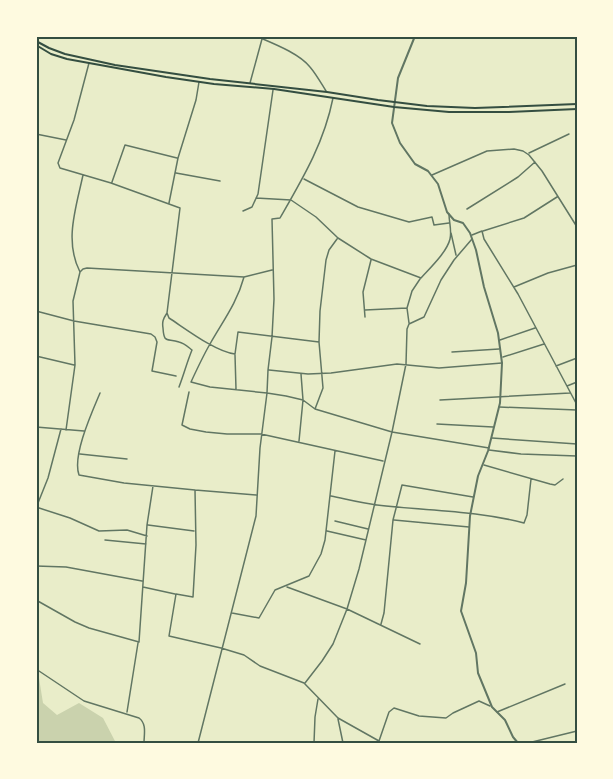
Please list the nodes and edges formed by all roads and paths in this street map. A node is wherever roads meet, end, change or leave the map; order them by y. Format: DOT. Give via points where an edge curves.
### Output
graph roads {
  1 [pos="256,36"];
  2 [pos="415,36"];
  3 [pos="262,39"];
  4 [pos="36,43"];
  5 [pos="89,61"];
  6 [pos="199,82"];
  7 [pos="250,82"];
  8 [pos="250,87"];
  9 [pos="274,89"];
  10 [pos="327,92"];
  11 [pos="333,98"];
  12 [pos="394,102"];
  13 [pos="577,104"];
  14 [pos="394,107"];
  15 [pos="577,109"];
  16 [pos="36,134"];
  17 [pos="569,134"];
  18 [pos="66,140"];
  19 [pos="527,154"];
  20 [pos="178,159"];
  21 [pos="535,162"];
  22 [pos="175,173"];
  23 [pos="83,175"];
  24 [pos="431,175"];
  25 [pos="303,179"];
  26 [pos="220,181"];
  27 [pos="111,183"];
  28 [pos="557,197"];
  29 [pos="256,198"];
  30 [pos="291,200"];
  31 [pos="169,204"];
  32 [pos="467,209"];
  33 [pos="243,211"];
  34 [pos="448,213"];
  35 [pos="449,223"];
  36 [pos="577,227"];
  37 [pos="482,231"];
  38 [pos="472,237"];
  39 [pos="338,238"];
  40 [pos="456,256"];
  41 [pos="371,259"];
  42 [pos="577,265"];
  43 [pos="273,270"];
  44 [pos="80,272"];
  45 [pos="172,273"];
  46 [pos="244,277"];
  47 [pos="421,278"];
  48 [pos="513,287"];
  49 [pos="407,308"];
  50 [pos="365,310"];
  51 [pos="36,311"];
  52 [pos="167,313"];
  53 [pos="365,317"];
  54 [pos="74,321"];
  55 [pos="409,324"];
  56 [pos="536,328"];
  57 [pos="272,337"];
  58 [pos="499,340"];
  59 [pos="319,342"];
  60 [pos="210,344"];
  61 [pos="544,344"];
  62 [pos="500,349"];
  63 [pos="452,352"];
  64 [pos="235,354"];
  65 [pos="36,356"];
  66 [pos="502,357"];
  67 [pos="577,358"];
  68 [pos="406,363"];
  69 [pos="502,363"];
  70 [pos="75,365"];
  71 [pos="556,366"];
  72 [pos="268,370"];
  73 [pos="301,373"];
  74 [pos="323,373"];
  75 [pos="176,376"];
  76 [pos="577,382"];
  77 [pos="567,386"];
  78 [pos="179,387"];
  79 [pos="236,390"];
  80 [pos="189,392"];
  81 [pos="100,393"];
  82 [pos="267,393"];
  83 [pos="571,393"];
  84 [pos="500,396"];
  85 [pos="303,400"];
  86 [pos="440,400"];
  87 [pos="577,405"];
  88 [pos="499,407"];
  89 [pos="315,409"];
  90 [pos="577,410"];
  91 [pos="437,424"];
  92 [pos="36,427"];
  93 [pos="494,428"];
  94 [pos="61,429"];
  95 [pos="66,430"];
  96 [pos="85,431"];
  97 [pos="392,432"];
  98 [pos="261,434"];
  99 [pos="491,438"];
  100 [pos="299,442"];
  101 [pos="577,444"];
  102 [pos="489,449"];
  103 [pos="336,450"];
  104 [pos="79,454"];
  105 [pos="577,456"];
  106 [pos="127,459"];
  107 [pos="384,461"];
  108 [pos="483,464"];
  109 [pos="563,479"];
  110 [pos="531,480"];
  111 [pos="153,486"];
  112 [pos="194,490"];
  113 [pos="257,495"];
  114 [pos="331,496"];
  115 [pos="474,498"];
  116 [pos="374,504"];
  117 [pos="396,507"];
  118 [pos="36,508"];
  119 [pos="471,513"];
  120 [pos="393,519"];
  121 [pos="335,521"];
  122 [pos="147,525"];
  123 [pos="469,527"];
  124 [pos="368,529"];
  125 [pos="327,530"];
  126 [pos="196,531"];
  127 [pos="147,536"];
  128 [pos="105,540"];
  129 [pos="366,540"];
  130 [pos="146,544"];
  131 [pos="36,566"];
  132 [pos="143,582"];
  133 [pos="143,587"];
  134 [pos="286,587"];
  135 [pos="176,594"];
  136 [pos="36,600"];
  137 [pos="347,609"];
  138 [pos="231,612"];
  139 [pos="381,624"];
  140 [pos="139,642"];
  141 [pos="420,644"];
  142 [pos="221,648"];
  143 [pos="36,669"];
  144 [pos="304,683"];
  145 [pos="565,684"];
  146 [pos="318,698"];
  147 [pos="492,707"];
  148 [pos="497,712"];
  149 [pos="127,714"];
  150 [pos="338,718"];
  151 [pos="577,731"];
  152 [pos="144,742"];
  153 [pos="164,743"];
  154 [pos="198,743"];
  155 [pos="314,743"];
  156 [pos="343,743"];
  157 [pos="518,743"];
  158 [pos="528,743"];
  1 -- 3 [label="street"];
  2 -- 12 [label="street" via="398,78"];
  3 -- 7 [label="street"];
  3 -- 10 [label="street" via="302,59"];
  4 -- 5 [label="main road"];
  5 -- 6 [label="main road"];
  5 -- 7 [label="main road"];
  5 -- 18 [label="street"];
  6 -- 8 [label="main road"];
  6 -- 20 [label="street"];
  7 -- 8 [label="street"];
  7 -- 10 [label="main road"];
  8 -- 9 [label="main road"];
  9 -- 11 [label="main road"];
  9 -- 29 [label="street"];
  10 -- 12 [label="main road"];
  11 -- 14 [label="main road"];
  11 -- 25 [label="street" via="329,120"];
  12 -- 13 [label="main road" via="475,108"];
  12 -- 14 [label="street"];
  14 -- 15 [label="main road" via="449,112"];
  14 -- 24 [label="street" via="392,123 400,143 415,164"];
  16 -- 18 [label="street"];
  17 -- 19 [label="street"];
  18 -- 23 [label="street" via="58,164"];
  19 -- 21 [label="street"];
  19 -- 24 [label="street" via="514,149 487,151"];
  20 -- 22 [label="street"];
  20 -- 27 [label="street" via="125,145"];
  21 -- 28 [label="street"];
  21 -- 32 [label="street"];
  22 -- 26 [label="street"];
  22 -- 31 [label="street"];
  23 -- 27 [label="street"];
  23 -- 44 [label="street" via="72,226 73,254"];
  24 -- 34 [label="street"];
  25 -- 30 [label="street"];
  25 -- 35 [label="street" via="358,207 409,222 432,217 434,225"];
  27 -- 31 [label="street"];
  28 -- 36 [label="street"];
  28 -- 37 [label="street" via="524,218"];
  29 -- 30 [label="street"];
  29 -- 33 [label="street" via="252,207"];
  30 -- 39 [label="street"];
  30 -- 43 [label="street" via="280,218 272,219"];
  31 -- 45 [label="street" via="180,208"];
  34 -- 35 [label="street"];
  34 -- 38 [label="street" via="463,223"];
  35 -- 40 [label="street"];
  35 -- 47 [label="street" via="446,248"];
  37 -- 38 [label="street"];
  37 -- 48 [label="street"];
  38 -- 40 [label="street"];
  38 -- 58 [label="street"];
  39 -- 41 [label="street"];
  39 -- 59 [label="street" via="326,260"];
  40 -- 55 [label="street" via="424,317"];
  41 -- 47 [label="street"];
  41 -- 50 [label="street" via="363,292"];
  42 -- 48 [label="street"];
  43 -- 46 [label="street"];
  43 -- 57 [label="street"];
  44 -- 45 [label="street" via="87,268"];
  44 -- 54 [label="street" via="73,301"];
  45 -- 46 [label="street"];
  45 -- 52 [label="street"];
  46 -- 60 [label="street" via="235,303"];
  47 -- 49 [label="street"];
  48 -- 56 [label="street"];
  49 -- 50 [label="street"];
  49 -- 55 [label="street"];
  50 -- 53 [label="street"];
  51 -- 54 [label="street"];
  52 -- 60 [label="street"];
  52 -- 78 [label="street" via="163,321 164,339 192,350"];
  54 -- 70 [label="street"];
  54 -- 75 [label="street" via="151,334 158,342 152,371"];
  55 -- 68 [label="street"];
  56 -- 58 [label="street"];
  56 -- 61 [label="street"];
  57 -- 59 [label="street"];
  57 -- 64 [label="street" via="238,332"];
  57 -- 72 [label="street"];
  58 -- 62 [label="street"];
  59 -- 74 [label="street"];
  60 -- 64 [label="street"];
  60 -- 79 [label="street" via="191,382"];
  61 -- 66 [label="street"];
  61 -- 71 [label="street"];
  62 -- 63 [label="street"];
  62 -- 66 [label="street"];
  64 -- 79 [label="street"];
  65 -- 70 [label="street"];
  66 -- 69 [label="street"];
  67 -- 71 [label="street"];
  68 -- 69 [label="street" via="439,368"];
  68 -- 74 [label="street"];
  68 -- 97 [label="street"];
  69 -- 84 [label="street"];
  70 -- 95 [label="street"];
  71 -- 77 [label="street"];
  72 -- 73 [label="street"];
  72 -- 82 [label="street"];
  73 -- 74 [label="street"];
  73 -- 85 [label="street"];
  74 -- 89 [label="street" via="323,388"];
  76 -- 77 [label="street"];
  77 -- 83 [label="street"];
  79 -- 82 [label="street"];
  80 -- 98 [label="street" via="182,425 206,432"];
  81 -- 96 [label="street"];
  82 -- 85 [label="street"];
  82 -- 98 [label="street"];
  83 -- 84 [label="street"];
  83 -- 87 [label="street"];
  84 -- 86 [label="street"];
  84 -- 88 [label="street"];
  85 -- 89 [label="street"];
  85 -- 100 [label="street"];
  88 -- 90 [label="street"];
  88 -- 93 [label="street"];
  89 -- 97 [label="street"];
  91 -- 93 [label="street"];
  92 -- 94 [label="street"];
  93 -- 99 [label="street"];
  94 -- 95 [label="street"];
  94 -- 118 [label="street"];
  95 -- 96 [label="street"];
  96 -- 104 [label="street"];
  97 -- 102 [label="street"];
  97 -- 107 [label="street"];
  98 -- 100 [label="street"];
  98 -- 113 [label="street"];
  99 -- 101 [label="street"];
  99 -- 102 [label="street"];
  100 -- 103 [label="street"];
  102 -- 105 [label="street"];
  102 -- 108 [label="street"];
  103 -- 107 [label="street"];
  103 -- 114 [label="street"];
  104 -- 106 [label="street"];
  104 -- 111 [label="street" via="79,475"];
  107 -- 116 [label="street"];
  108 -- 110 [label="street"];
  108 -- 115 [label="street"];
  109 -- 110 [label="street" via="555,485"];
  110 -- 119 [label="street" via="525,522"];
  111 -- 112 [label="street"];
  111 -- 122 [label="street"];
  112 -- 113 [label="street"];
  112 -- 126 [label="street"];
  113 -- 138 [label="street" via="256,516"];
  114 -- 116 [label="street"];
  114 -- 125 [label="street"];
  115 -- 117 [label="street" via="402,485"];
  115 -- 119 [label="street"];
  116 -- 117 [label="street"];
  116 -- 124 [label="street"];
  117 -- 119 [label="street"];
  117 -- 120 [label="street"];
  118 -- 127 [label="street" via="99,531 127,530"];
  119 -- 123 [label="street"];
  120 -- 123 [label="street"];
  120 -- 139 [label="street"];
  121 -- 124 [label="street"];
  122 -- 126 [label="street"];
  122 -- 127 [label="street"];
  123 -- 147 [label="street" via="461,611"];
  124 -- 129 [label="street"];
  125 -- 129 [label="street"];
  125 -- 134 [label="street" via="321,554 309,576"];
  126 -- 135 [label="street" via="193,597"];
  127 -- 130 [label="street"];
  128 -- 130 [label="street"];
  129 -- 137 [label="street"];
  130 -- 132 [label="street"];
  131 -- 132 [label="street" via="66,567"];
  132 -- 133 [label="street"];
  133 -- 135 [label="street"];
  133 -- 140 [label="street"];
  134 -- 137 [label="street"];
  134 -- 138 [label="street" via="275,590 259,618"];
  135 -- 142 [label="street" via="169,636"];
  136 -- 140 [label="street" via="89,628"];
  137 -- 139 [label="street"];
  137 -- 144 [label="street" via="333,644"];
  138 -- 142 [label="street"];
  139 -- 141 [label="street"];
  140 -- 149 [label="street"];
  142 -- 144 [label="street"];
  142 -- 154 [label="street"];
  143 -- 149 [label="street" via="84,701"];
  144 -- 146 [label="street"];
  145 -- 148 [label="street"];
  146 -- 150 [label="street"];
  146 -- 155 [label="street"];
  147 -- 148 [label="street"];
  147 -- 150 [label="street" via="479,701 446,718 419,716 394,708 379,741"];
  148 -- 157 [label="street"];
  149 -- 152 [label="street" via="145,725"];
  150 -- 156 [label="street"];
  151 -- 158 [label="street"];
  152 -- 153 [label="street"];
}
